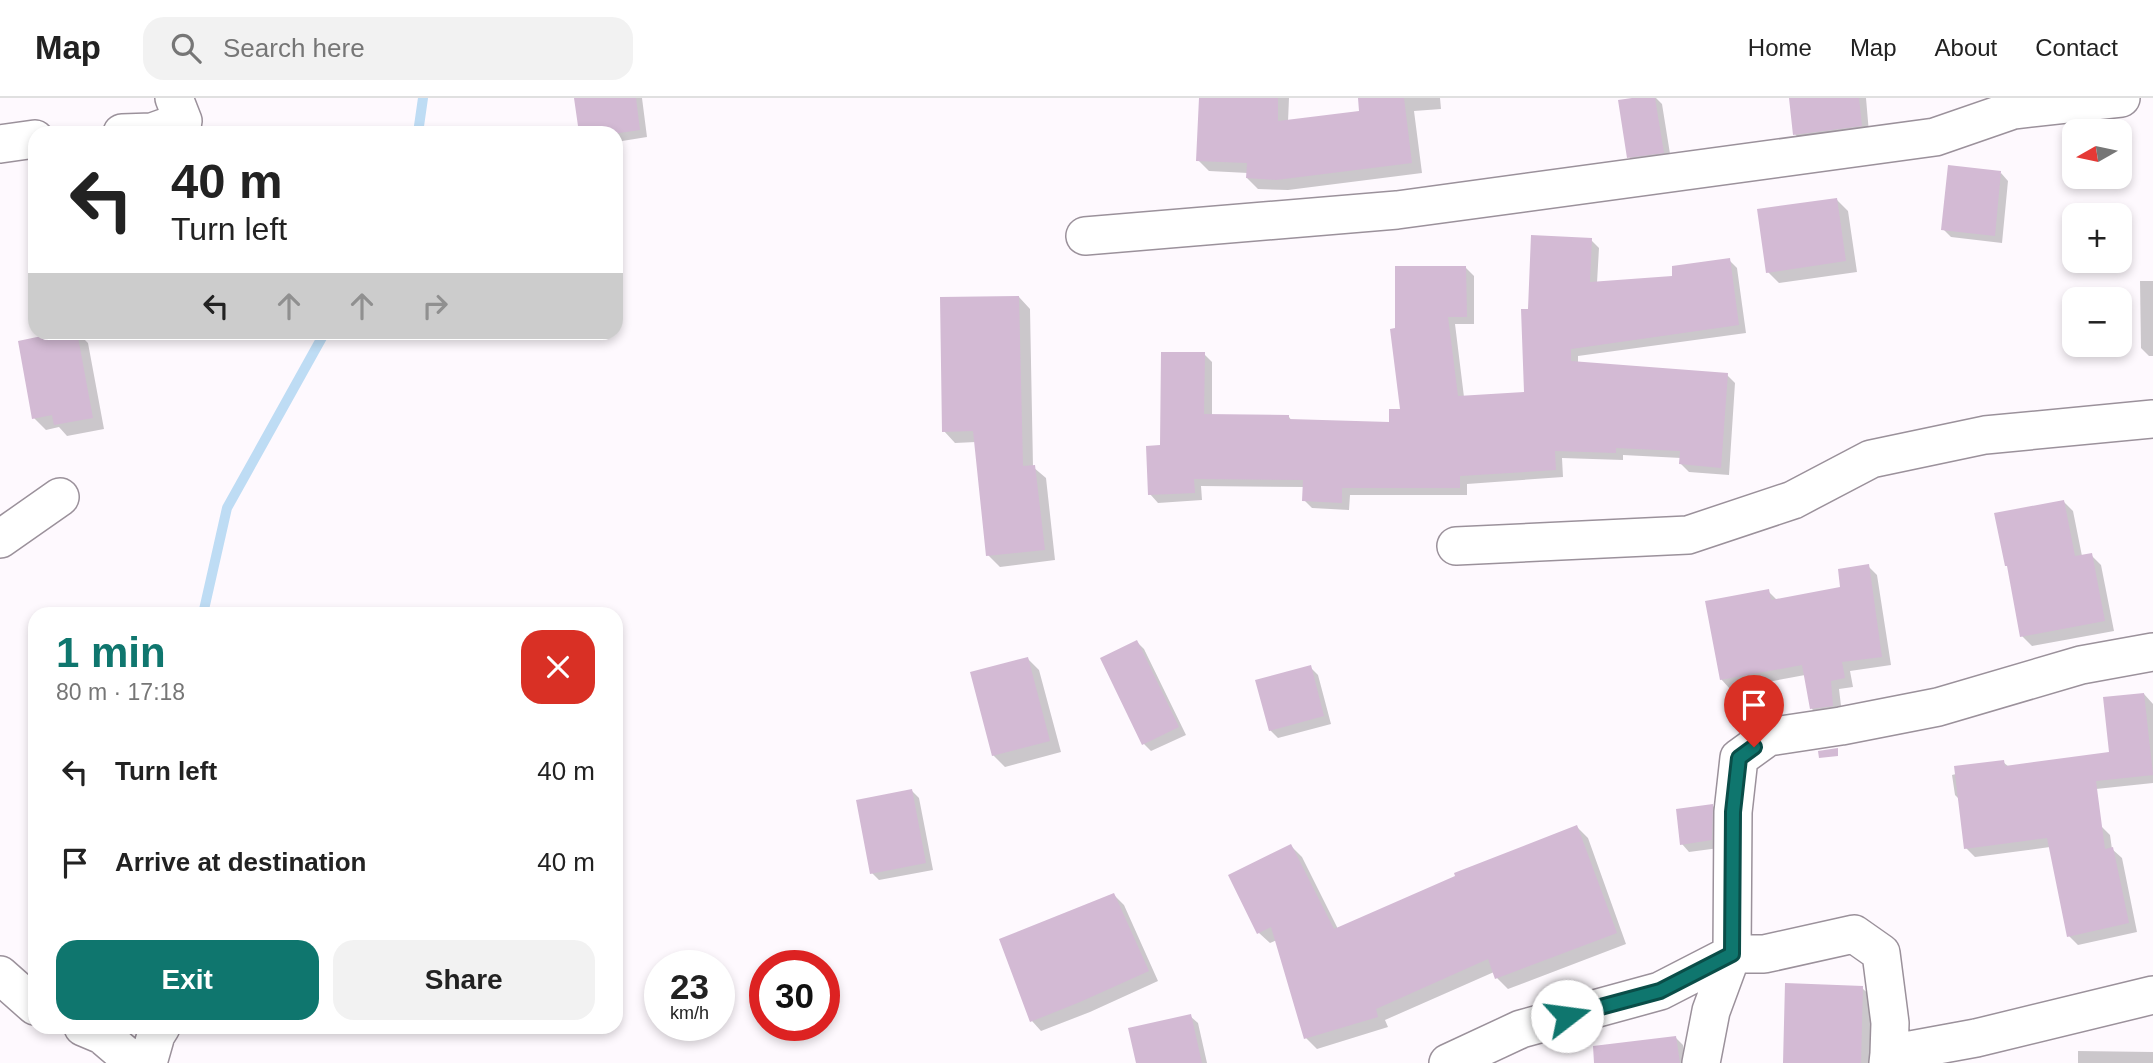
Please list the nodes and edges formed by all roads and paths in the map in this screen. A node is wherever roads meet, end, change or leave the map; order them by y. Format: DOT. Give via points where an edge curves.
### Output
graph roads {
  1 [pos="174,98"];
  2 [pos="2121,98"];
  3 [pos="169,126"];
  4 [pos="28,140"];
  5 [pos="0,144"];
  6 [pos="1085,236"];
  7 [pos="2153,419"];
  8 [pos="60,498"];
  9 [pos="0,539"];
  10 [pos="1456,546"];
  11 [pos="2153,652"];
  12 [pos="1732,954"];
  13 [pos="0,975"];
  14 [pos="2153,995"];
  15 [pos="28,1000"];
  16 [pos="100,1034"];
  17 [pos="157,1034"];
  18 [pos="1888,1058"];
  19 [pos="135,1063"];
  20 [pos="148,1063"];
  21 [pos="1448,1063"];
  22 [pos="1700,1063"];
  1 -- 3 [label="street" via="183,121"];
  2 -- 6 [label="street" via="2013,110 1936,137 1397,211"];
  4 -- 5 [label="street"];
  7 -- 10 [label="street" via="1985,435 1871,459 1793,500 1688,536"];
  8 -- 9 [label="street"];
  11 -- 12 [label="street" via="2081,665 1938,707 1768,737 1758,744 1739,758 1733,812"];
  12 -- 18 [label="street" via="1764,954 1854,934 1881,953 1890,1023"];
  12 -- 21 [label="street" via="1660,991 1521,1028"];
  12 -- 22 [label="street" via="1711,1011"];
  13 -- 15 [label="street"];
  14 -- 18 [label="street"];
  16 -- 19 [label="street"];
  17 -- 20 [label="street"];
}
